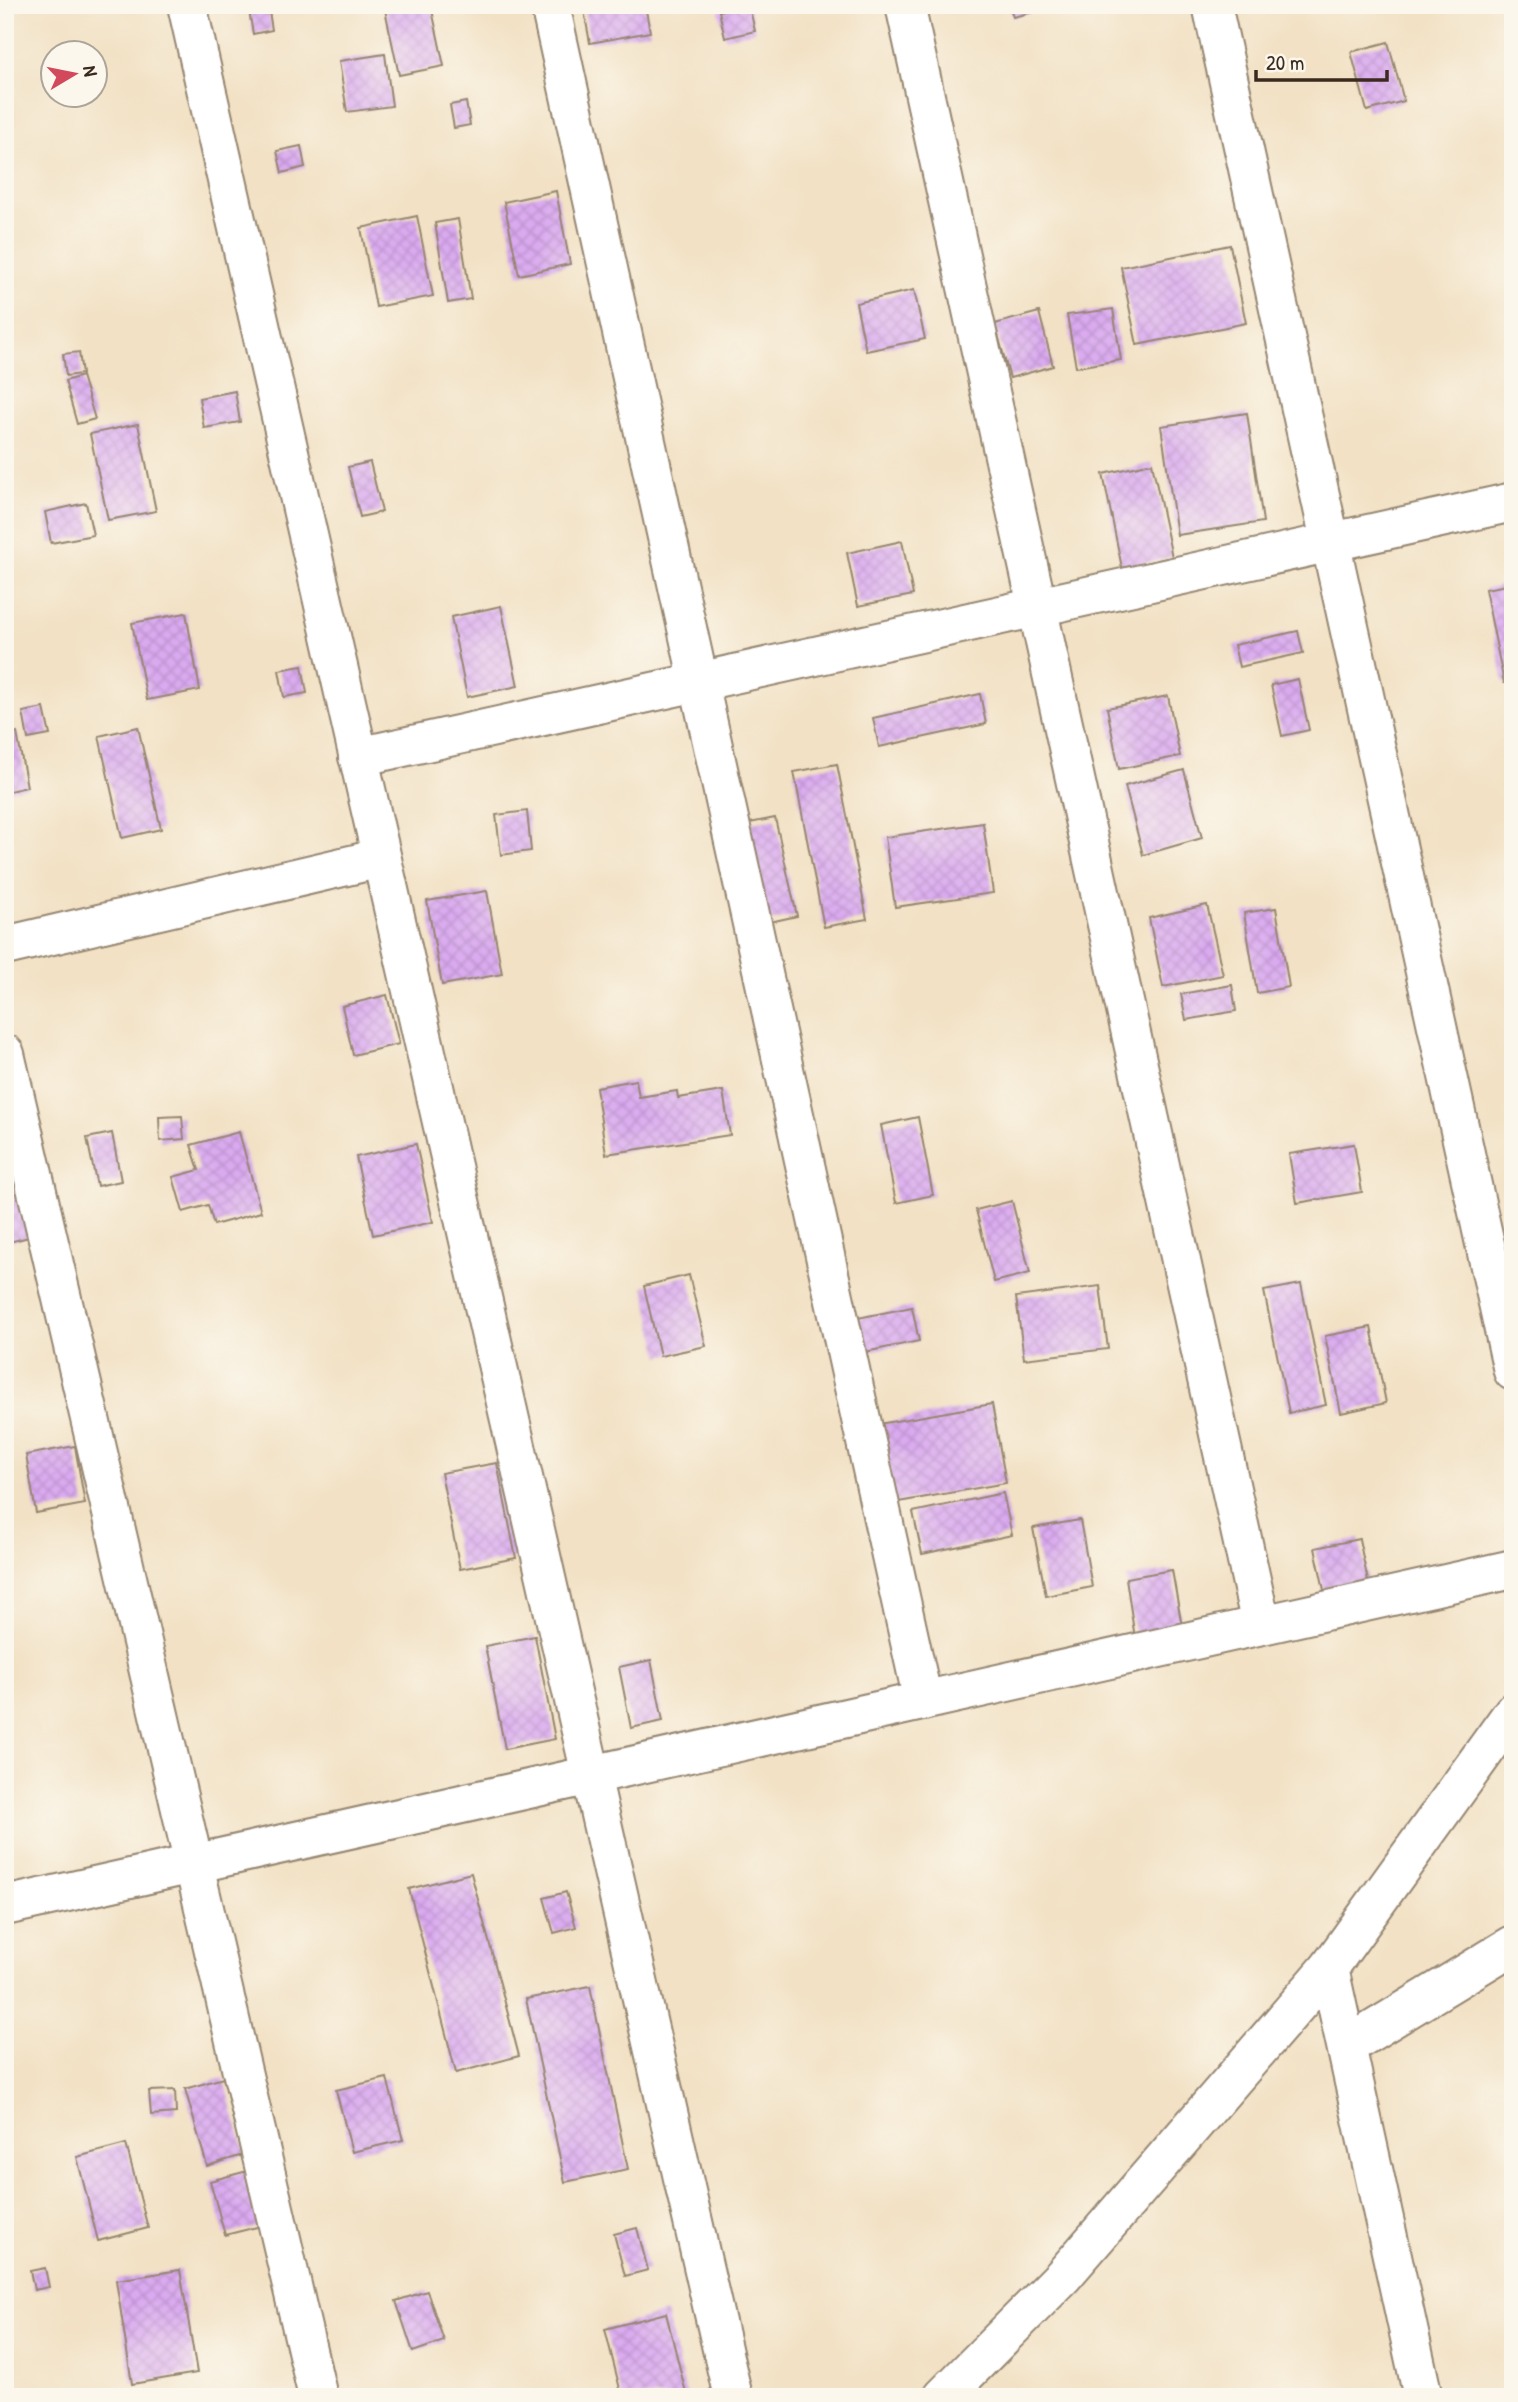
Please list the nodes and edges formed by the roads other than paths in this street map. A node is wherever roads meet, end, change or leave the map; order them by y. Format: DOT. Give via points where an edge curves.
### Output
graph roads {
  1 [pos="187,5"];
  2 [pos="550,5"];
  3 [pos="905,5"];
  4 [pos="1212,5"];
  5 [pos="1513,502"];
  6 [pos="1330,542"];
  7 [pos="1038,607"];
  8 [pos="699,682"];
  9 [pos="358,757"];
  10 [pos="381,858"];
  11 [pos="5,946"];
  12 [pos="5,1054"];
  13 [pos="1513,1371"];
  14 [pos="1513,1569"];
  15 [pos="1261,1625"];
  16 [pos="923,1701"];
  17 [pos="1513,1712"];
  18 [pos="591,1775"];
  19 [pos="194,1864"];
  20 [pos="5,1906"];
  21 [pos="1513,1945"];
  22 [pos="1329,1968"];
  23 [pos="1347,2046"];
  24 [pos="318,2397"];
  25 [pos="733,2397"];
  26 [pos="943,2397"];
  27 [pos="1423,2397"];
  1 -- 9 [label="street"];
  2 -- 8 [label="street"];
  3 -- 7 [label="street"];
  4 -- 6 [label="street"];
  5 -- 6 [label="street"];
  6 -- 7 [label="street"];
  6 -- 13 [label="street"];
  7 -- 8 [label="street"];
  7 -- 15 [label="street"];
  8 -- 9 [label="street"];
  8 -- 16 [label="street"];
  9 -- 10 [label="street"];
  10 -- 11 [label="street"];
  10 -- 18 [label="street"];
  12 -- 19 [label="street"];
  14 -- 15 [label="street"];
  15 -- 16 [label="street"];
  16 -- 18 [label="street"];
  17 -- 22 [label="street"];
  18 -- 19 [label="street"];
  18 -- 25 [label="street"];
  19 -- 20 [label="street"];
  19 -- 24 [label="street"];
  21 -- 23 [label="street"];
  22 -- 23 [label="street"];
  22 -- 26 [label="street" via="1063,2276"];
  23 -- 27 [label="street"];
}
